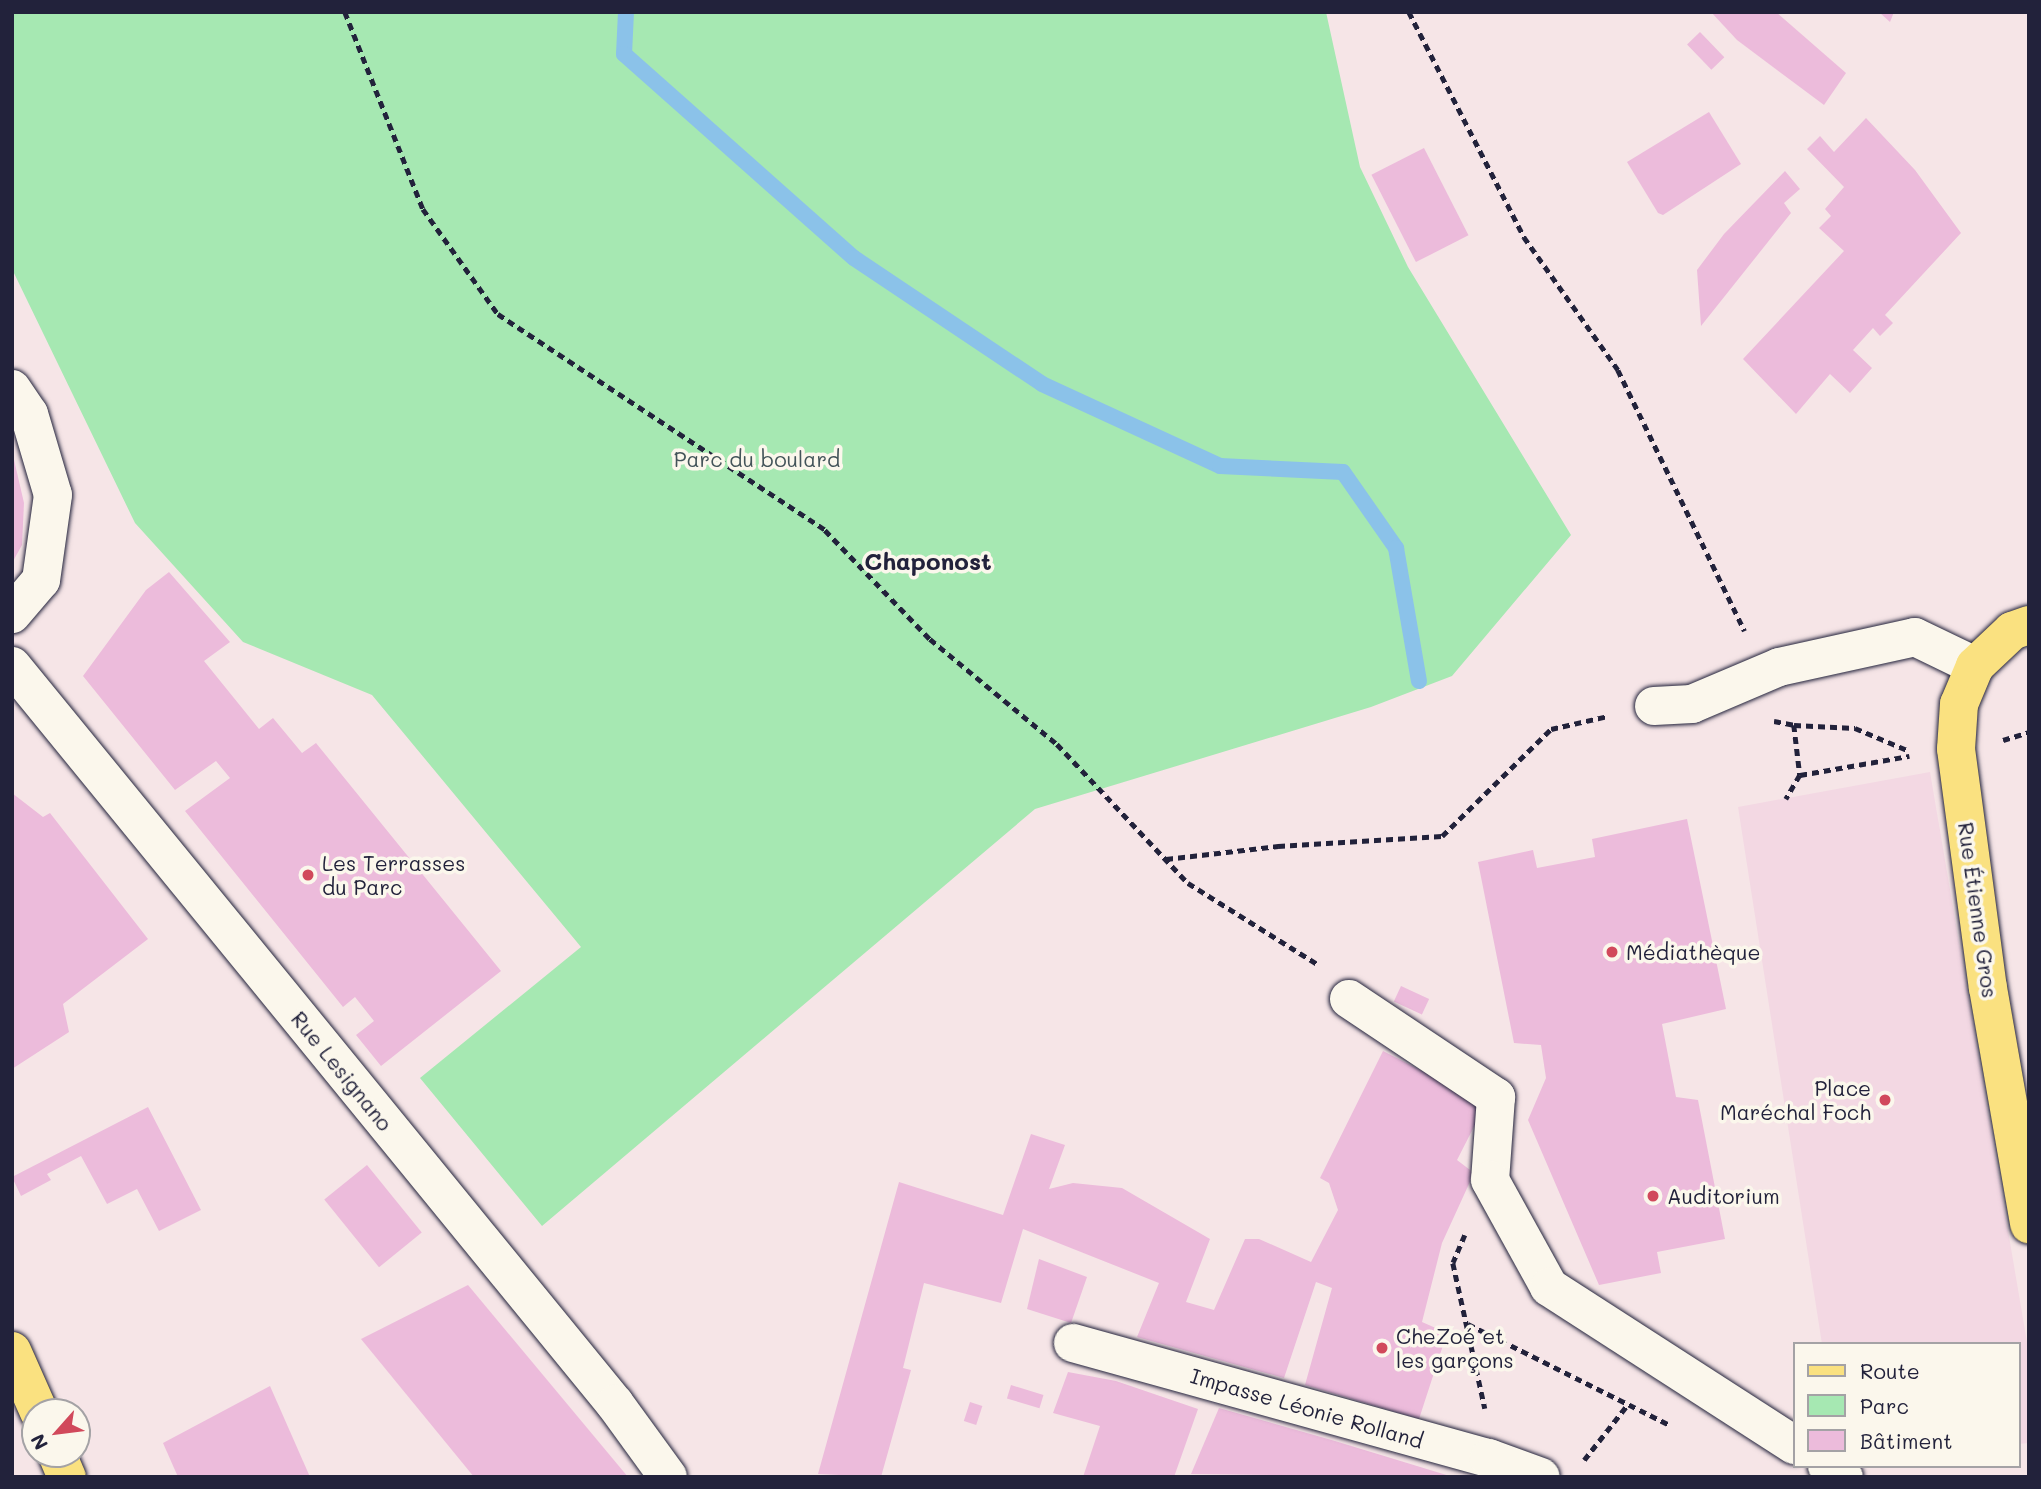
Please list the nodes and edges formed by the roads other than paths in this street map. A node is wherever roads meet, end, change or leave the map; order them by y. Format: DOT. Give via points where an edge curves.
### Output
graph roads {
  1 [pos="12,389"];
  2 [pos="12,614"];
  3 [pos="2029,625"];
  4 [pos="12,666"];
  5 [pos="1975,666"];
  6 [pos="1654,706"];
  7 [pos="1349,999"];
  8 [pos="2029,1224"];
  9 [pos="1073,1343"];
  10 [pos="12,1351"];
  11 [pos="33,1398"];
  12 [pos="1792,1444"];
  13 [pos="668,1477"];
  14 [pos="1541,1477"];
  1 -- 2 [label="street" via="29,414 53,495 41,580"];
  3 -- 5 [label="main road, Rue Étienne Gros" via="2012,631"];
  4 -- 13 [label="street, Rue Lesignano" via="606,1393"];
  5 -- 6 [label="street" via="1914,637 1779,667 1692,704"];
  5 -- 8 [label="main road, Rue Étienne Gros" via="1959,705 1956,749 1988,988"];
  7 -- 12 [label="street" via="1496,1097 1490,1180 1549,1287"];
  9 -- 14 [label="street, Impasse Léonie Rolland" via="1489,1458"];
  10 -- 11 [label="main road"];
}
